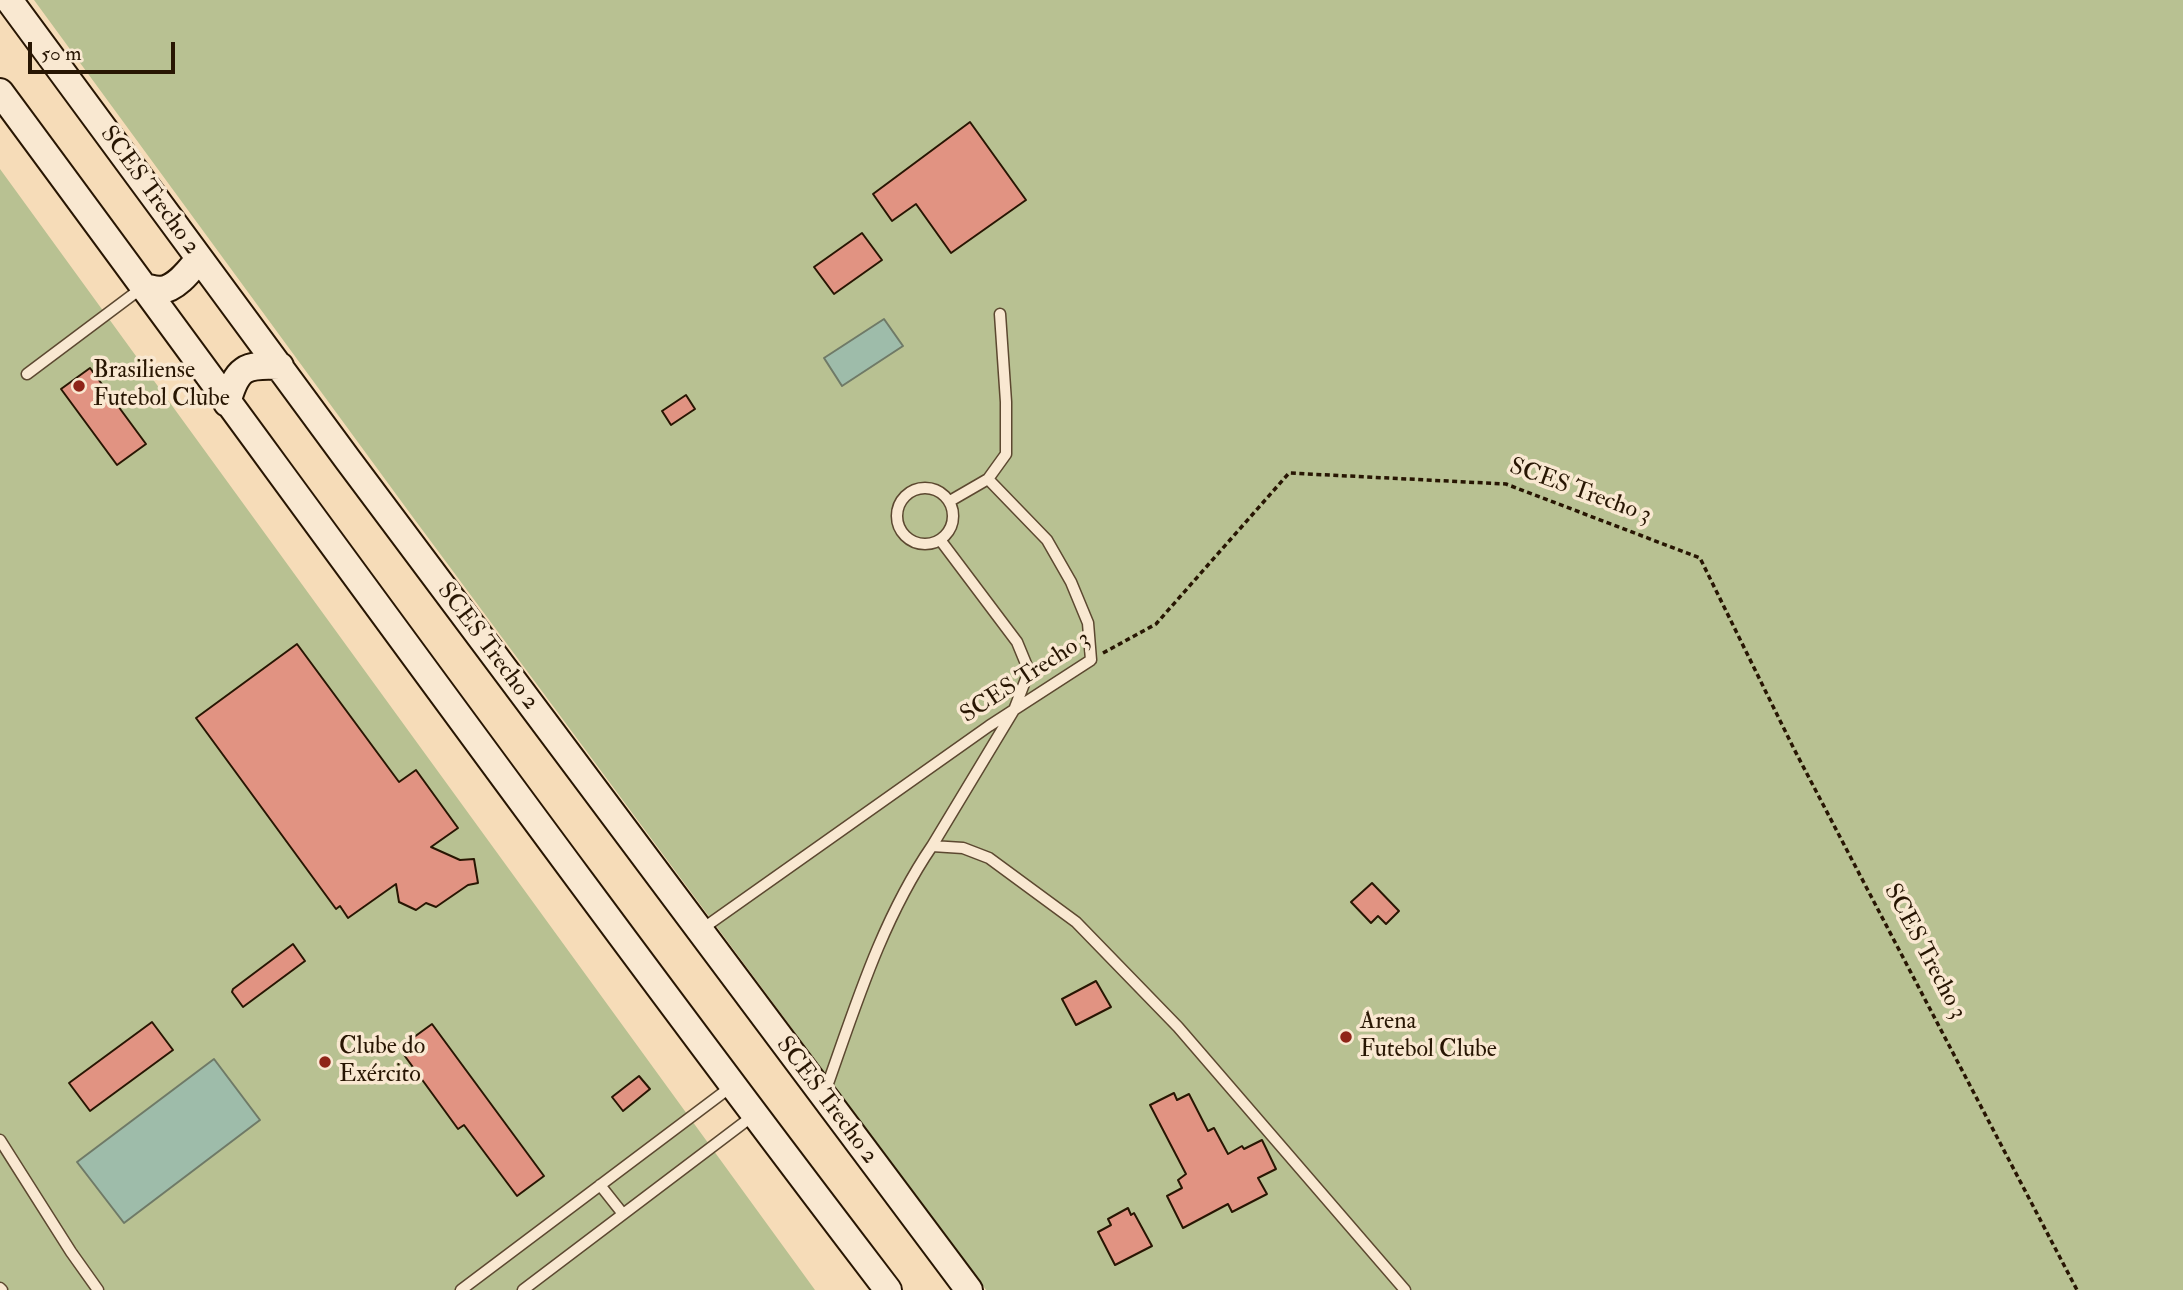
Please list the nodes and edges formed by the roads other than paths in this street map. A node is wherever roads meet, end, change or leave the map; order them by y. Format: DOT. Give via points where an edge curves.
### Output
graph roads {
  1 [pos="9,0"];
  2 [pos="0,92"];
  3 [pos="199,259"];
  4 [pos="143,287"];
  5 [pos="1000,314"];
  6 [pos="280,366"];
  7 [pos="27,374"];
  8 [pos="227,403"];
  9 [pos="988,479"];
  10 [pos="950,501"];
  11 [pos="941,541"];
  12 [pos="1014,710"];
  13 [pos="932,846"];
  14 [pos="699,931"];
  15 [pos="732,1086"];
  16 [pos="823,1097"];
  17 [pos="754,1115"];
  18 [pos="0,1140"];
  19 [pos="600,1185"];
  20 [pos="623,1214"];
  21 [pos="98,1290"];
  22 [pos="461,1290"];
  23 [pos="523,1290"];
  24 [pos="888,1290"];
  25 [pos="969,1290"];
  26 [pos="1405,1290"];
  1 -- 3 [label="main road, SCES Trecho 2"];
  2 -- 4 [label="main road"];
  3 -- 4 [label="main road" via="185,276 162,290"];
  3 -- 6 [label="main road, SCES Trecho 2"];
  4 -- 7 [label="lane"];
  4 -- 8 [label="main road"];
  5 -- 9 [label="lane" via="1006,454"];
  6 -- 8 [label="main road" via="255,364 244,370 233,380"];
  6 -- 14 [label="main road, SCES Trecho 2"];
  8 -- 15 [label="main road"];
  9 -- 10 [label="lane"];
  9 -- 12 [label="lane, SCES Trecho 3" via="1046,540 1088,623 1091,660"];
  10 -- 11 [label="lane" via="953,523"];
  10 -- 11 [label="lane" via="932,488 921,488 910,492 897,510 901,532 909,540 919,545"];
  11 -- 12 [label="lane" via="1017,642 1029,671"];
  12 -- 13 [label="lane"];
  12 -- 14 [label="lane, SCES Trecho 3"];
  13 -- 16 [label="lane" via="872,959"];
  13 -- 26 [label="lane" via="963,848 989,858 1076,922 1186,1037"];
  14 -- 16 [label="main road, SCES Trecho 2"];
  15 -- 17 [label="main road"];
  15 -- 19 [label="lane"];
  16 -- 25 [label="main road, SCES Trecho 2"];
  17 -- 20 [label="lane"];
  17 -- 24 [label="main road"];
  18 -- 21 [label="lane"];
  19 -- 20 [label="lane"];
  19 -- 22 [label="lane"];
  20 -- 23 [label="lane"];
}
